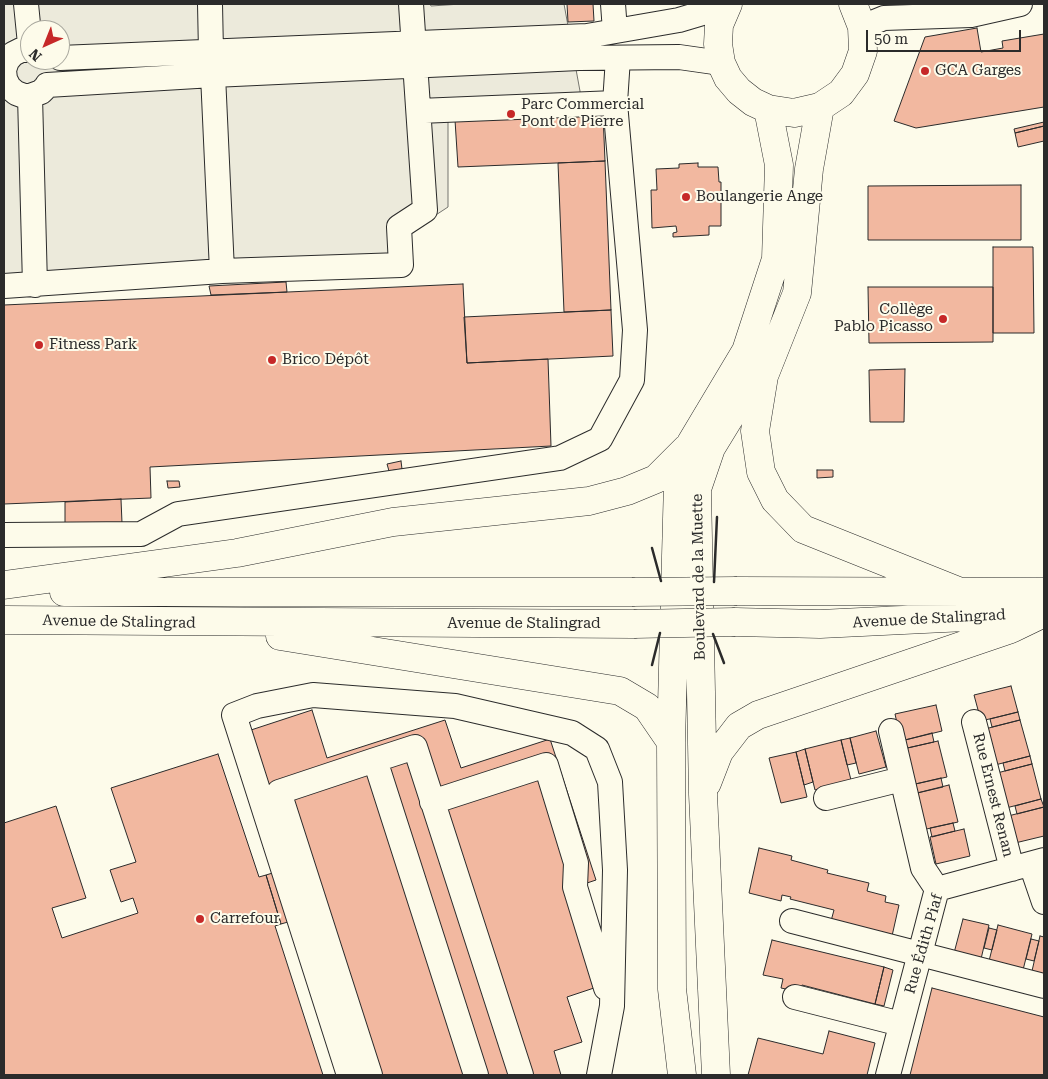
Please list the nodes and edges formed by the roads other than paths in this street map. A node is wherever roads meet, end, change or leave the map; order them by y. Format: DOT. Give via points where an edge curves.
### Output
graph roads {
  1 [pos="26,4"];
  2 [pos="210,4"];
  3 [pos="411,4"];
  4 [pos="612,4"];
  5 [pos="1020,4"];
  6 [pos="727,5"];
  7 [pos="858,15"];
  8 [pos="28,20"];
  9 [pos="615,31"];
  10 [pos="20,50"];
  11 [pos="211,52"];
  12 [pos="415,54"];
  13 [pos="70,58"];
  14 [pos="618,58"];
  15 [pos="5,61"];
  16 [pos="721,62"];
  17 [pos="50,70"];
  18 [pos="213,75"];
  19 [pos="22,89"];
  20 [pos="615,103"];
  21 [pos="820,107"];
  22 [pos="768,109"];
  23 [pos="419,111"];
  24 [pos="222,271"];
  25 [pos="35,285"];
  26 [pos="4,286"];
  27 [pos="764,376"];
  28 [pos="691,443"];
  29 [pos="4,535"];
  30 [pos="4,585"];
  31 [pos="958,591"];
  32 [pos="4,592"];
  33 [pos="1044,592"];
  34 [pos="1044,614"];
  35 [pos="4,620"];
  36 [pos="195,622"];
  37 [pos="974,722"];
  38 [pos="891,731"];
  39 [pos="671,742"];
  40 [pos="375,760"];
  41 [pos="902,779"];
  42 [pos="703,794"];
  43 [pos="826,798"];
  44 [pos="432,802"];
  45 [pos="1029,865"];
  46 [pos="937,889"];
  47 [pos="1044,902"];
  48 [pos="792,921"];
  49 [pos="919,954"];
  50 [pos="1044,986"];
  51 [pos="672,989"];
  52 [pos="795,997"];
  53 [pos="612,1006"];
  54 [pos="901,1024"];
  55 [pos="349,1075"];
  56 [pos="370,1075"];
  57 [pos="476,1075"];
  58 [pos="520,1075"];
  59 [pos="599,1075"];
  60 [pos="668,1075"];
  61 [pos="682,1075"];
  62 [pos="716,1075"];
  63 [pos="888,1075"];
  1 -- 8 [label="street"];
  2 -- 11 [label="street"];
  3 -- 12 [label="street"];
  4 -- 9 [label="street"];
  5 -- 7 [label="street" via="970,15 884,18"];
  6 -- 9 [label="street" via="679,20"];
  6 -- 16 [label="main road" via="719,24"];
  7 -- 21 [label="main road" via="863,51 855,74 841,94"];
  9 -- 12 [label="street"];
  10 -- 15 [label="street"];
  11 -- 12 [label="street"];
  11 -- 13 [label="street"];
  12 -- 14 [label="street"];
  12 -- 18 [label="street"];
  12 -- 23 [label="street"];
  14 -- 16 [label="street" via="679,57"];
  14 -- 20 [label="street"];
  15 -- 19 [label="street" via="5,79"];
  16 -- 22 [label="main road" via="739,92"];
  17 -- 19 [label="street" via="50,76"];
  18 -- 19 [label="street"];
  18 -- 24 [label="street"];
  19 -- 25 [label="street"];
  20 -- 23 [label="street"];
  20 -- 29 [label="street" via="635,330 632,380 600,439 560,458 178,514 141,534"];
  21 -- 22 [label="main road" via="794,113"];
  21 -- 27 [label="main road, Boulevard de la Muette" via="809,169 797,293"];
  22 -- 28 [label="main road, Boulevard de la Muette" via="779,166 776,259 746,351"];
  23 -- 24 [label="street" via="426,210 399,227 401,265"];
  24 -- 25 [label="street"];
  25 -- 26 [label="street"];
  27 -- 31 [label="main road" via="755,431 761,472 775,500 803,529"];
  27 -- 42 [label="main road, Boulevard de la Muette" via="734,412 711,448 697,489"];
  28 -- 30 [label="main road" via="656,479 589,501 393,522 237,553"];
  28 -- 39 [label="main road, Boulevard de la Muette" via="678,482"];
  31 -- 32 [label="main road, Avenue de Stalingrad, bridge"];
  31 -- 33 [label="main road, Avenue de Stalingrad"];
  34 -- 36 [label="main road, Avenue de Stalingrad, bridge" via="820,624"];
  34 -- 42 [label="main road" via="1011,629 758,715 739,726 719,752"];
  35 -- 36 [label="main road, Avenue de Stalingrad"];
  36 -- 39 [label="main road" via="620,691 647,707"];
  37 -- 45 [label="street, Rue Ernest Renan"];
  38 -- 41 [label="street"];
  39 -- 51 [label="main road, Boulevard de la Muette"];
  40 -- 44 [label="street" via="415,747"];
  40 -- 56 [label="street" via="279,792"];
  40 -- 57 [label="street"];
  41 -- 43 [label="street"];
  41 -- 46 [label="street" via="923,868"];
  42 -- 62 [label="main road, Boulevard de la Muette"];
  44 -- 53 [label="street" via="546,765 576,863 575,887"];
  44 -- 58 [label="street"];
  45 -- 46 [label="street, Rue Édith Piaf"];
  45 -- 47 [label="street, Rue Ernest Renan"];
  46 -- 49 [label="street, Rue Édith Piaf"];
  48 -- 49 [label="street"];
  49 -- 50 [label="street"];
  49 -- 54 [label="street, Rue Édith Piaf"];
  51 -- 60 [label="street"];
  51 -- 61 [label="main road, Boulevard de la Muette"];
  52 -- 54 [label="street"];
  53 -- 55 [label="street" via="615,870 611,791 596,749 572,733 455,706 313,695 257,706 234,715"];
  53 -- 59 [label="street"];
  54 -- 63 [label="street, Rue Édith Piaf"];
}
